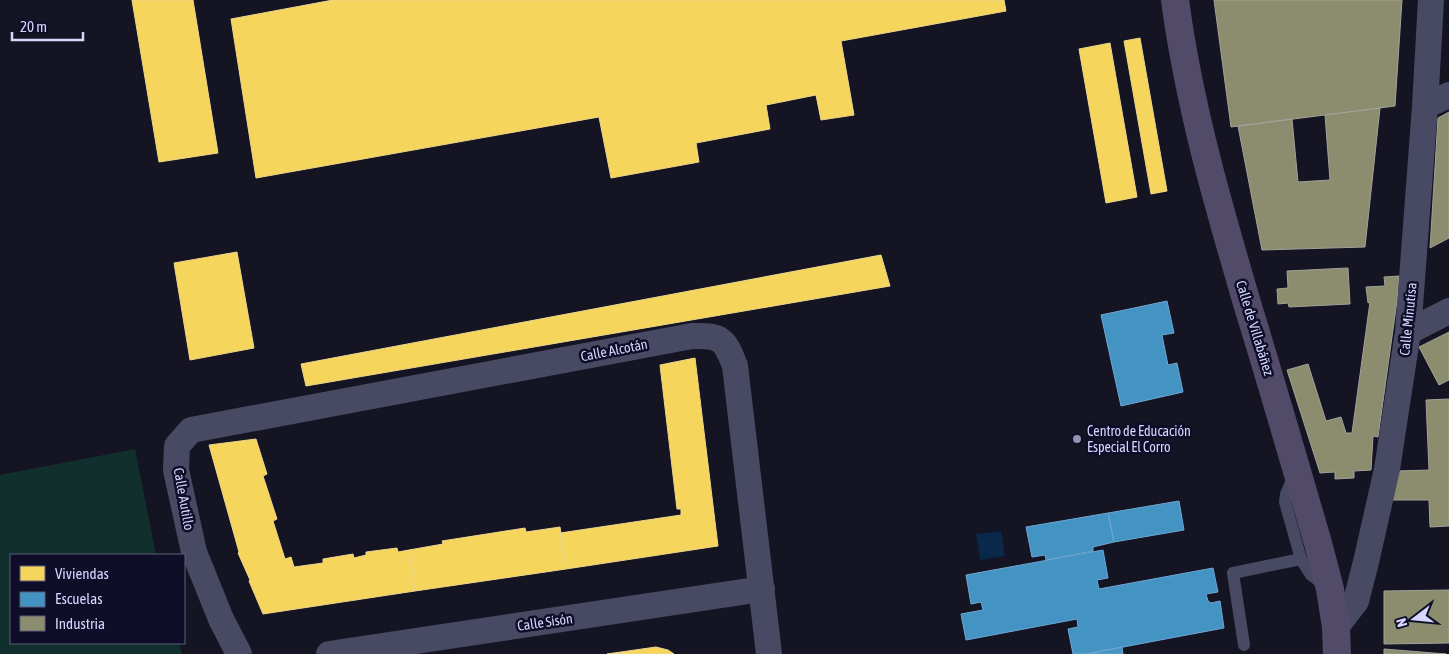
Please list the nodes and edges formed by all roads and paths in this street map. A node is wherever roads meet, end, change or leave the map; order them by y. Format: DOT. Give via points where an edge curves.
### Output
graph roads {
  1 [pos="1175,0"];
  2 [pos="1431,0"];
  3 [pos="1449,94"];
  4 [pos="1425,106"];
  5 [pos="1449,311"];
  6 [pos="1408,332"];
  7 [pos="191,430"];
  8 [pos="1296,468"];
  9 [pos="1301,559"];
  10 [pos="762,589"];
  11 [pos="1330,589"];
  12 [pos="1336,627"];
  13 [pos="1244,645"];
  14 [pos="239,654"];
  15 [pos="328,654"];
  16 [pos="769,654"];
  17 [pos="1337,654"];
  1 -- 8 [label="main road, Calle de Villabáñez" via="1190,90 1206,159"];
  2 -- 4 [label="street, Calle Minutisa"];
  3 -- 4 [label="street"];
  4 -- 6 [label="street, Calle Minutisa"];
  5 -- 6 [label="street"];
  6 -- 12 [label="street, Calle Minutisa" via="1387,469 1366,562 1356,601"];
  7 -- 10 [label="street, Calle Alcotán" via="692,336 720,339 729,349 735,366"];
  7 -- 14 [label="street, Calle Autillo" via="177,446 176,470 194,552"];
  8 -- 9 [label="lane" via="1285,502"];
  8 -- 11 [label="main road, Calle de Villabáñez"];
  9 -- 11 [label="lane" via="1311,575"];
  9 -- 13 [label="lane" via="1233,572"];
  10 -- 15 [label="street, Calle Sisón"];
  10 -- 16 [label="street, Calle Alcotán"];
  11 -- 12 [label="main road, Calle de Villabáñez"];
  12 -- 17 [label="main road, Calle de Villabáñez"];
}
